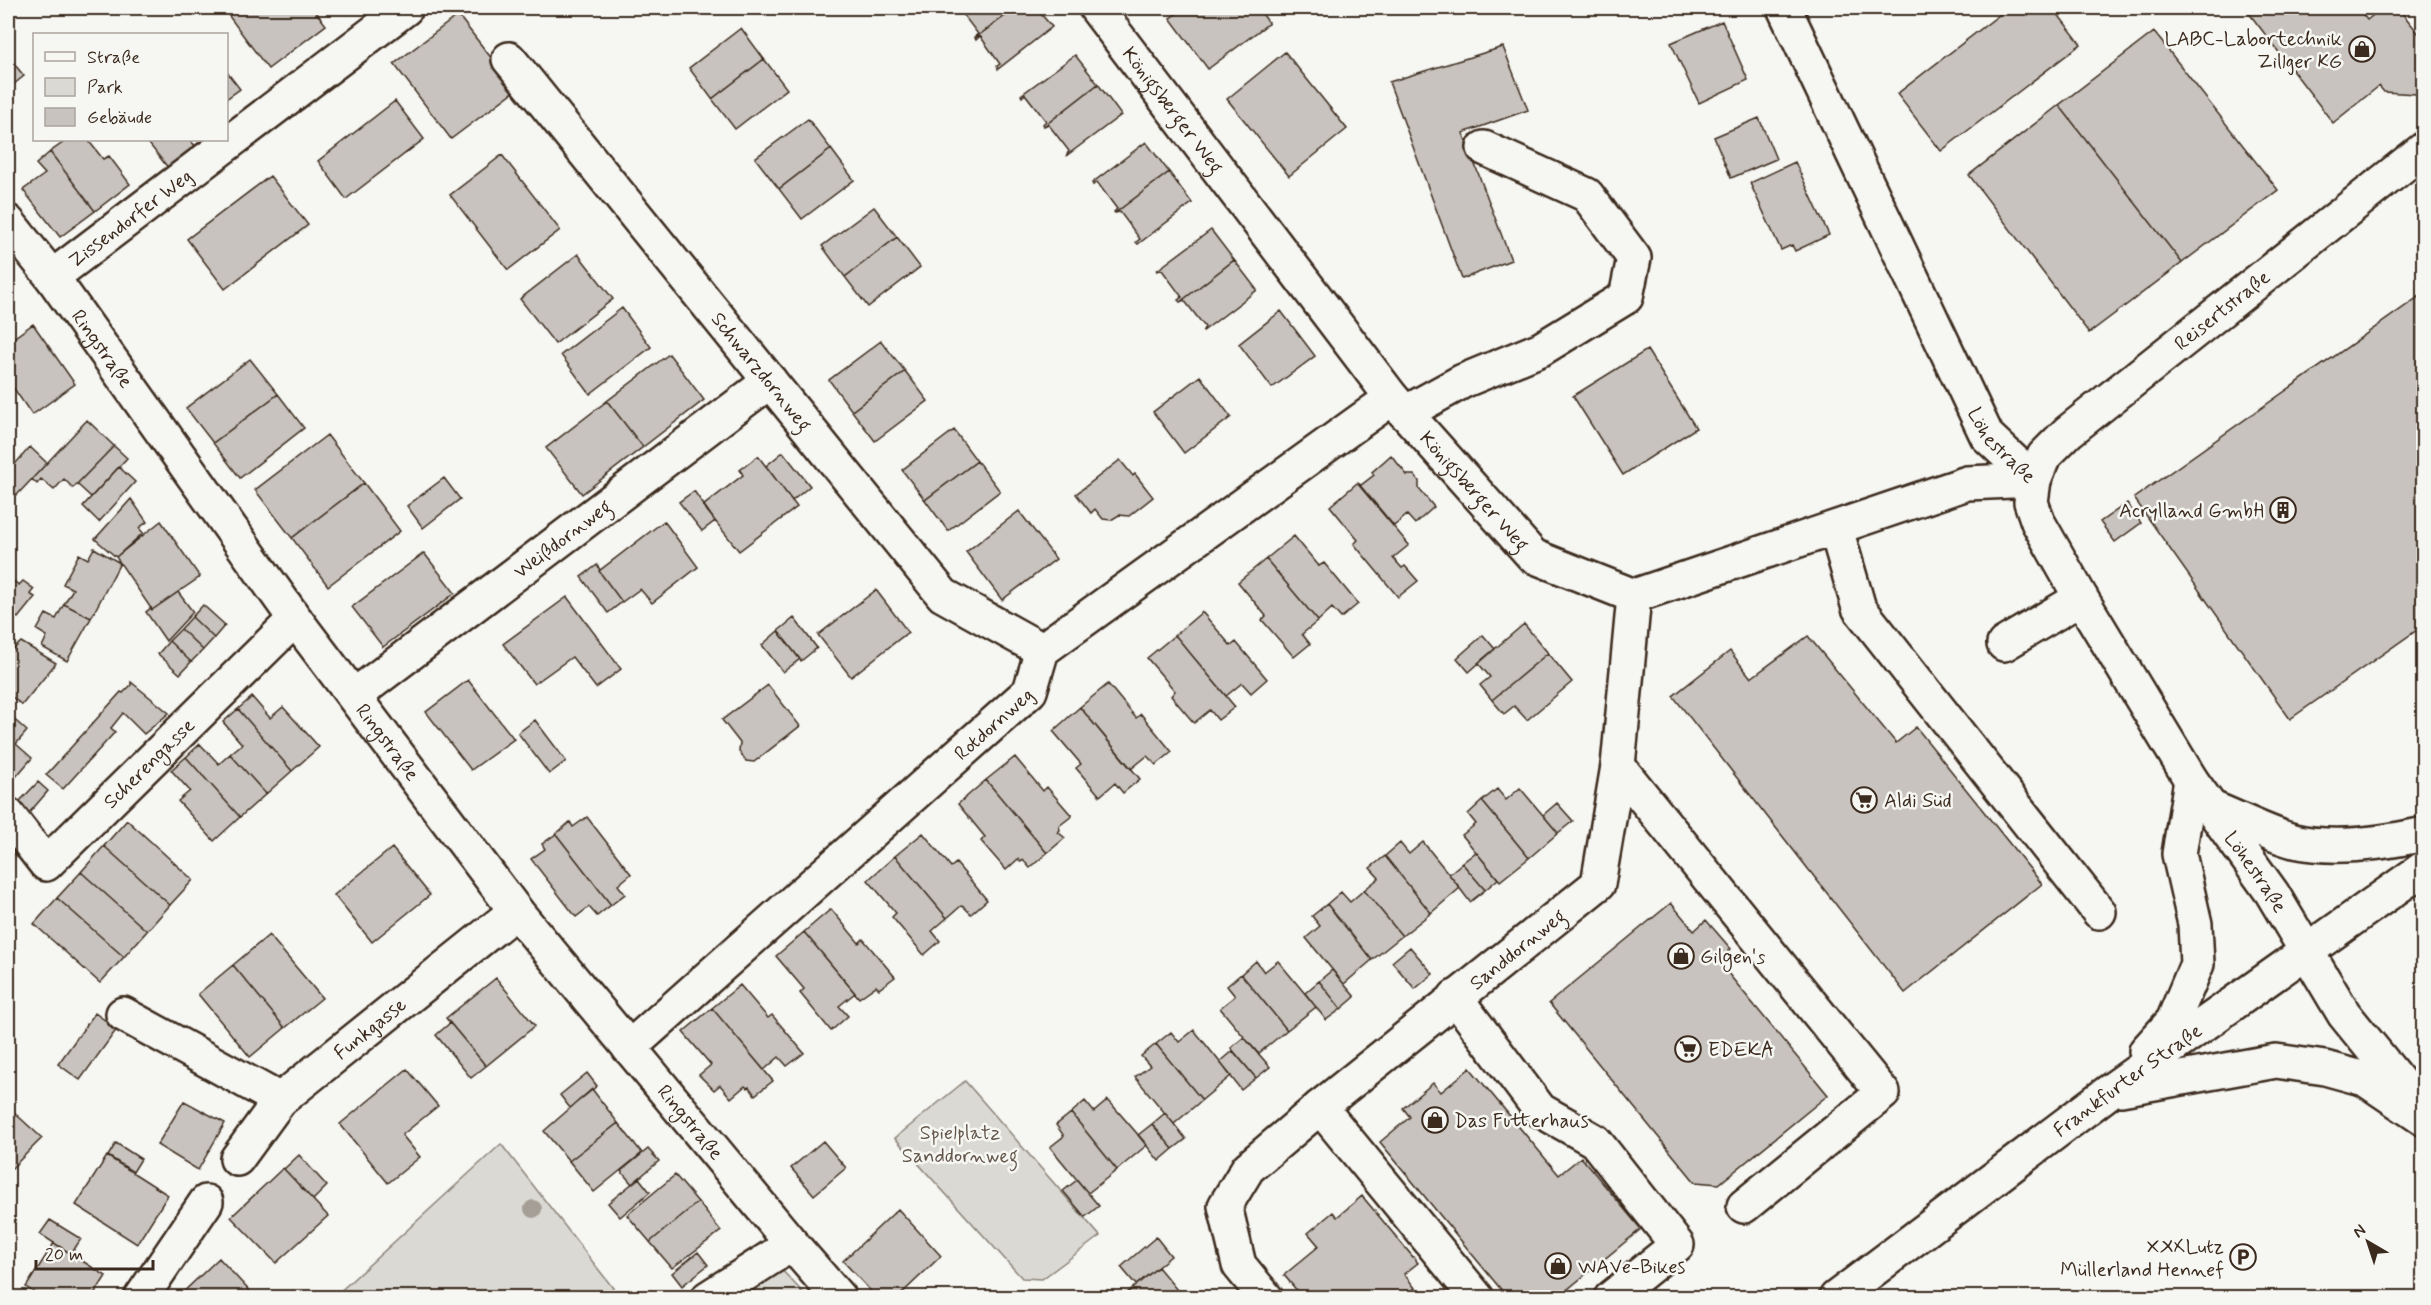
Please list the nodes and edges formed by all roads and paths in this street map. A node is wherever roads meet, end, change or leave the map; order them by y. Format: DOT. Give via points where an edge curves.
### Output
graph roads {
  1 [pos="406,8"];
  2 [pos="1095,8"];
  3 [pos="1784,8"];
  4 [pos="509,59"];
  5 [pos="1484,147"];
  6 [pos="2424,149"];
  7 [pos="8,222"];
  8 [pos="52,277"];
  9 [pos="770,381"];
  10 [pos="1399,405"];
  11 [pos="2034,480"];
  12 [pos="1836,529"];
  13 [pos="1634,596"];
  14 [pos="2081,598"];
  15 [pos="295,619"];
  16 [pos="2004,644"];
  17 [pos="1042,650"];
  18 [pos="354,696"];
  19 [pos="1618,766"];
  20 [pos="2191,780"];
  21 [pos="2212,808"];
  22 [pos="8,815"];
  23 [pos="2424,834"];
  24 [pos="2424,868"];
  25 [pos="516,911"];
  26 [pos="2099,912"];
  27 [pos="2307,952"];
  28 [pos="1455,998"];
  29 [pos="123,1014"];
  30 [pos="629,1047"];
  31 [pos="2110,1091"];
  32 [pos="280,1100"];
  33 [pos="1320,1107"];
  34 [pos="2424,1113"];
  35 [pos="2424,1119"];
  36 [pos="237,1159"];
  37 [pos="206,1202"];
  38 [pos="1744,1206"];
  39 [pos="792,1244"];
  40 [pos="141,1298"];
  41 [pos="708,1298"];
  42 [pos="839,1298"];
  43 [pos="1266,1298"];
  44 [pos="1477,1298"];
  45 [pos="1611,1298"];
  46 [pos="1836,1298"];
  1 -- 8 [label="street, Zissendorfer Weg"];
  2 -- 10 [label="street, Königsberger Weg"];
  3 -- 11 [label="street, Löhestraße" via="1987,436"];
  4 -- 9 [label="street, Schwarzdornweg"];
  5 -- 10 [label="street" via="1587,195 1634,258 1626,297 1541,349"];
  6 -- 11 [label="street, Reisertstraße" via="2068,432 2044,456"];
  7 -- 8 [label="street, Ringstraße"];
  8 -- 15 [label="street, Ringstraße"];
  9 -- 17 [label="street, Schwarzdornweg" via="943,595"];
  9 -- 18 [label="street, Weißdornweg"];
  10 -- 13 [label="street, Königsberger Weg" via="1533,556"];
  10 -- 17 [label="street"];
  11 -- 12 [label="street" via="1967,483"];
  11 -- 14 [label="street, Löhestraße" via="2031,502 2038,522"];
  12 -- 13 [label="street"];
  12 -- 26 [label="street" via="1859,608"];
  13 -- 19 [label="street, Sanddornweg"];
  14 -- 16 [label="street"];
  14 -- 20 [label="street, Löhestraße"];
  15 -- 18 [label="street, Ringstraße"];
  15 -- 22 [label="street, Scherengasse" via="46,864"];
  17 -- 30 [label="street, Rotdornweg" via="1030,691"];
  18 -- 25 [label="street, Ringstraße"];
  19 -- 28 [label="street, Sanddornweg" via="1598,884"];
  19 -- 38 [label="street" via="1883,1093"];
  20 -- 21 [label="street, Löhestraße"];
  20 -- 31 [label="street" via="2179,854 2195,924 2197,964 2173,1021"];
  21 -- 23 [label="street" via="2294,841 2347,845"];
  21 -- 27 [label="street, Löhestraße" via="2272,893"];
  24 -- 27 [label="street, Frankfurter Straße"];
  25 -- 30 [label="street, Ringstraße"];
  25 -- 32 [label="street, Funkgasse"];
  27 -- 31 [label="street, Frankfurter Straße"];
  27 -- 34 [label="street, Löhestraße" via="2344,1014"];
  28 -- 33 [label="street, Sanddornweg"];
  28 -- 45 [label="street" via="1540,1110 1595,1141 1677,1245"];
  29 -- 32 [label="street"];
  30 -- 39 [label="street, Ringstraße"];
  31 -- 35 [label="street" via="2276,1061 2365,1079"];
  31 -- 46 [label="street, Frankfurter Straße"];
  32 -- 36 [label="street, Funkgasse"];
  33 -- 43 [label="street, Sanddornweg" via="1248,1168 1225,1206 1239,1265"];
  33 -- 44 [label="street"];
  37 -- 40 [label="street"];
  39 -- 41 [label="street"];
  39 -- 42 [label="street, Ringstraße"];
}
